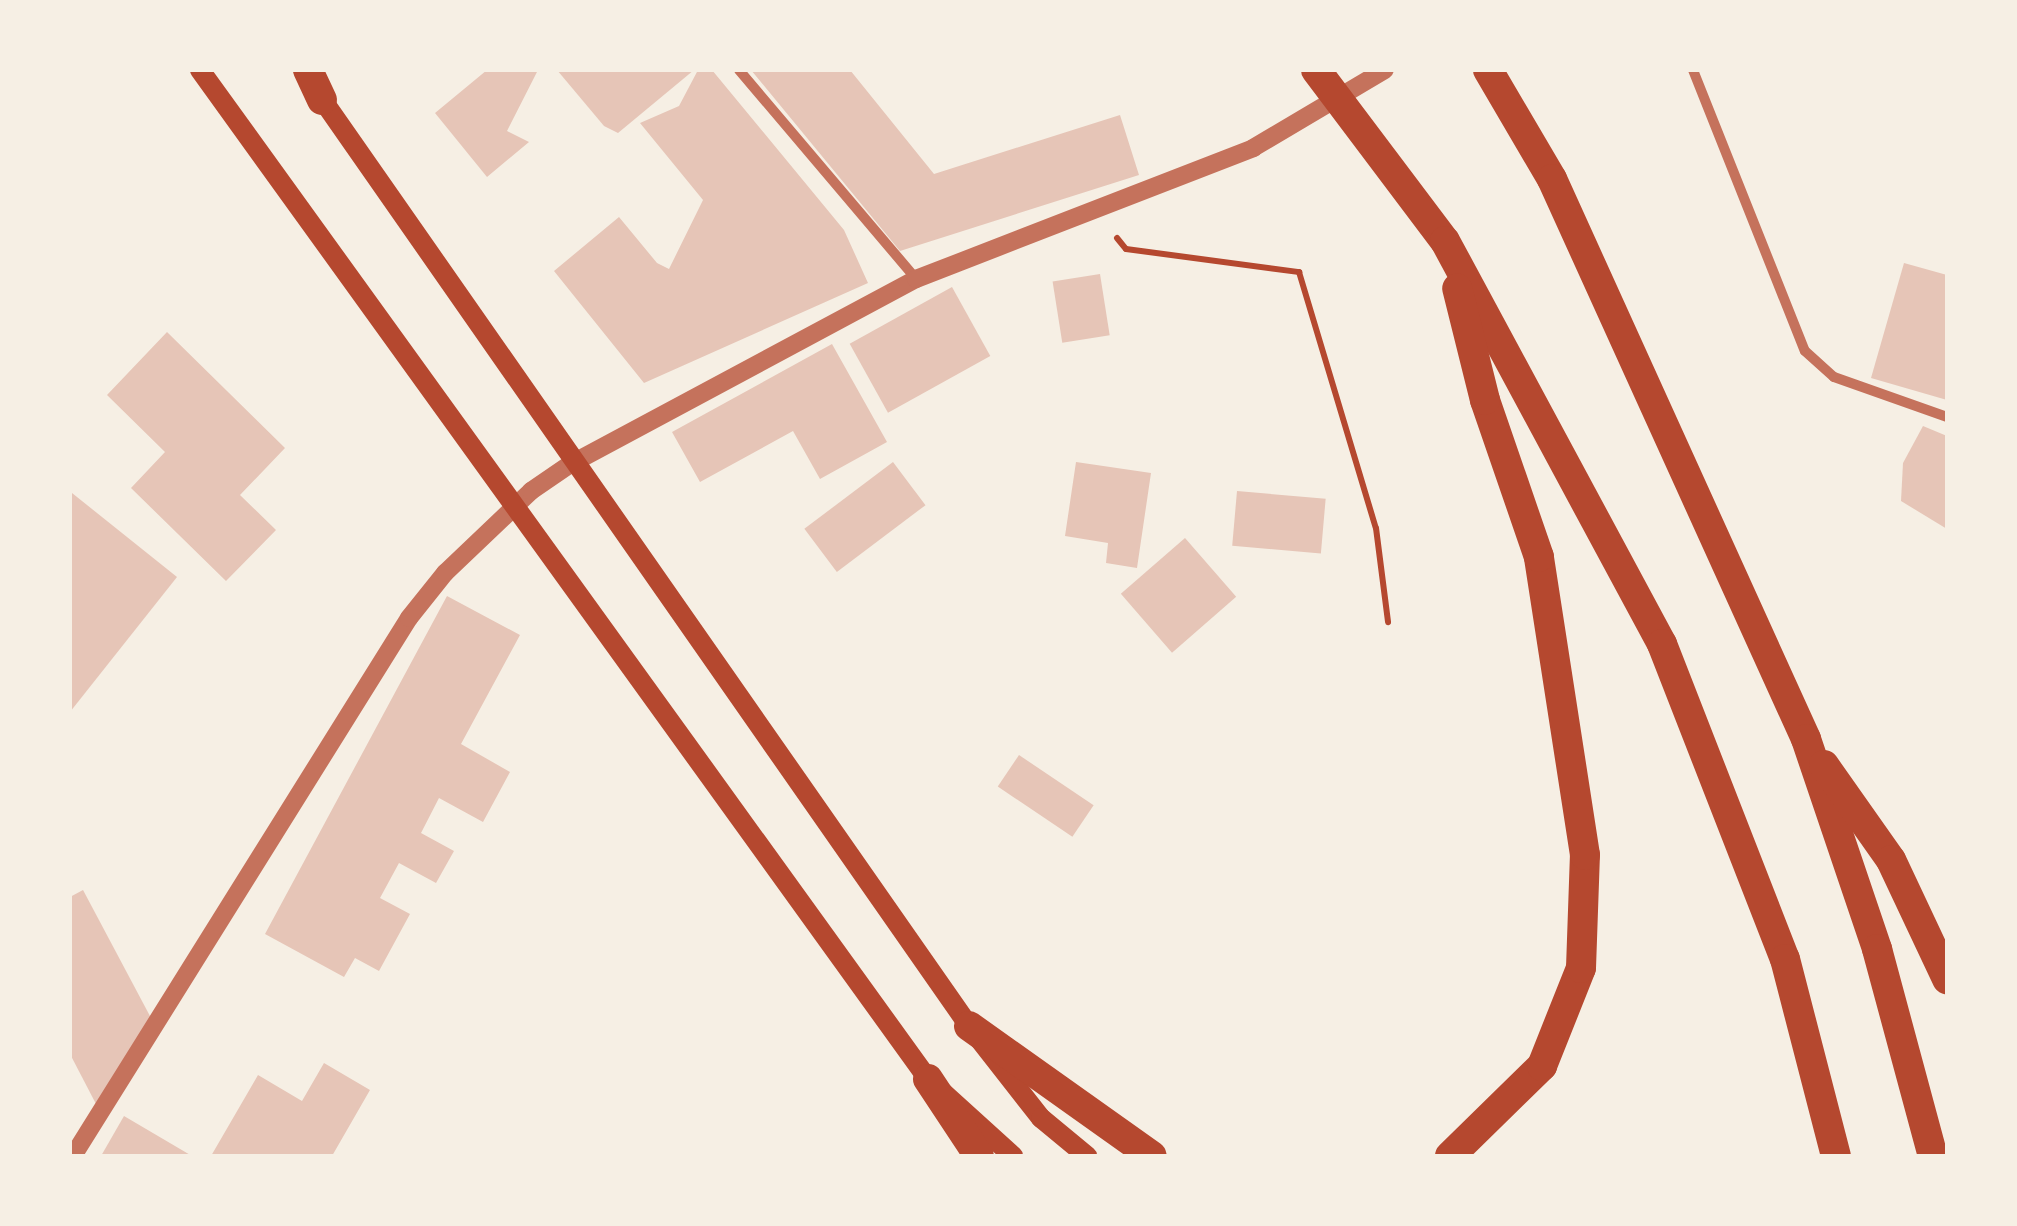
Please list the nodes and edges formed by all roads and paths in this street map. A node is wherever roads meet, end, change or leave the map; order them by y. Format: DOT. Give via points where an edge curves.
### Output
graph roads {
  1 [pos="200,70"];
  2 [pos="305,70"];
  3 [pos="739,70"];
  4 [pos="1316,70"];
  5 [pos="1386,70"];
  6 [pos="1488,70"];
  7 [pos="1692,70"];
  8 [pos="322,100"];
  9 [pos="1093,211"];
  10 [pos="1445,241"];
  11 [pos="916,279"];
  12 [pos="1947,417"];
  13 [pos="1388,622"];
  14 [pos="1806,740"];
  15 [pos="1947,979"];
  16 [pos="969,1026"];
  17 [pos="928,1079"];
  18 [pos="74,1156"];
  19 [pos="979,1156"];
  20 [pos="1013,1156"];
  21 [pos="1087,1156"];
  22 [pos="1152,1156"];
  23 [pos="1450,1156"];
  24 [pos="1836,1156"];
  25 [pos="1932,1156"];
  1 -- 17 [label="main road"];
  2 -- 8 [label="highway"];
  3 -- 11 [label="street"];
  4 -- 10 [label="highway"];
  5 -- 9 [label="street" via="1253,148"];
  6 -- 14 [label="highway" via="1552,179"];
  7 -- 12 [label="street" via="1806,351 1834,377"];
  8 -- 16 [label="main road"];
  9 -- 11 [label="street"];
  9 -- 13 [label="path" via="1126,248 1299,272 1376,528"];
  10 -- 23 [label="highway" via="1485,400 1539,557 1585,855 1581,968 1542,1066"];
  10 -- 24 [label="highway" via="1662,644 1785,959"];
  11 -- 18 [label="street" via="531,491 445,573 409,618"];
  14 -- 15 [label="highway" via="1891,860"];
  14 -- 25 [label="highway" via="1877,949"];
  16 -- 21 [label="main road" via="1041,1118"];
  16 -- 22 [label="highway"];
  17 -- 19 [label="highway"];
  17 -- 20 [label="main road"];
}
